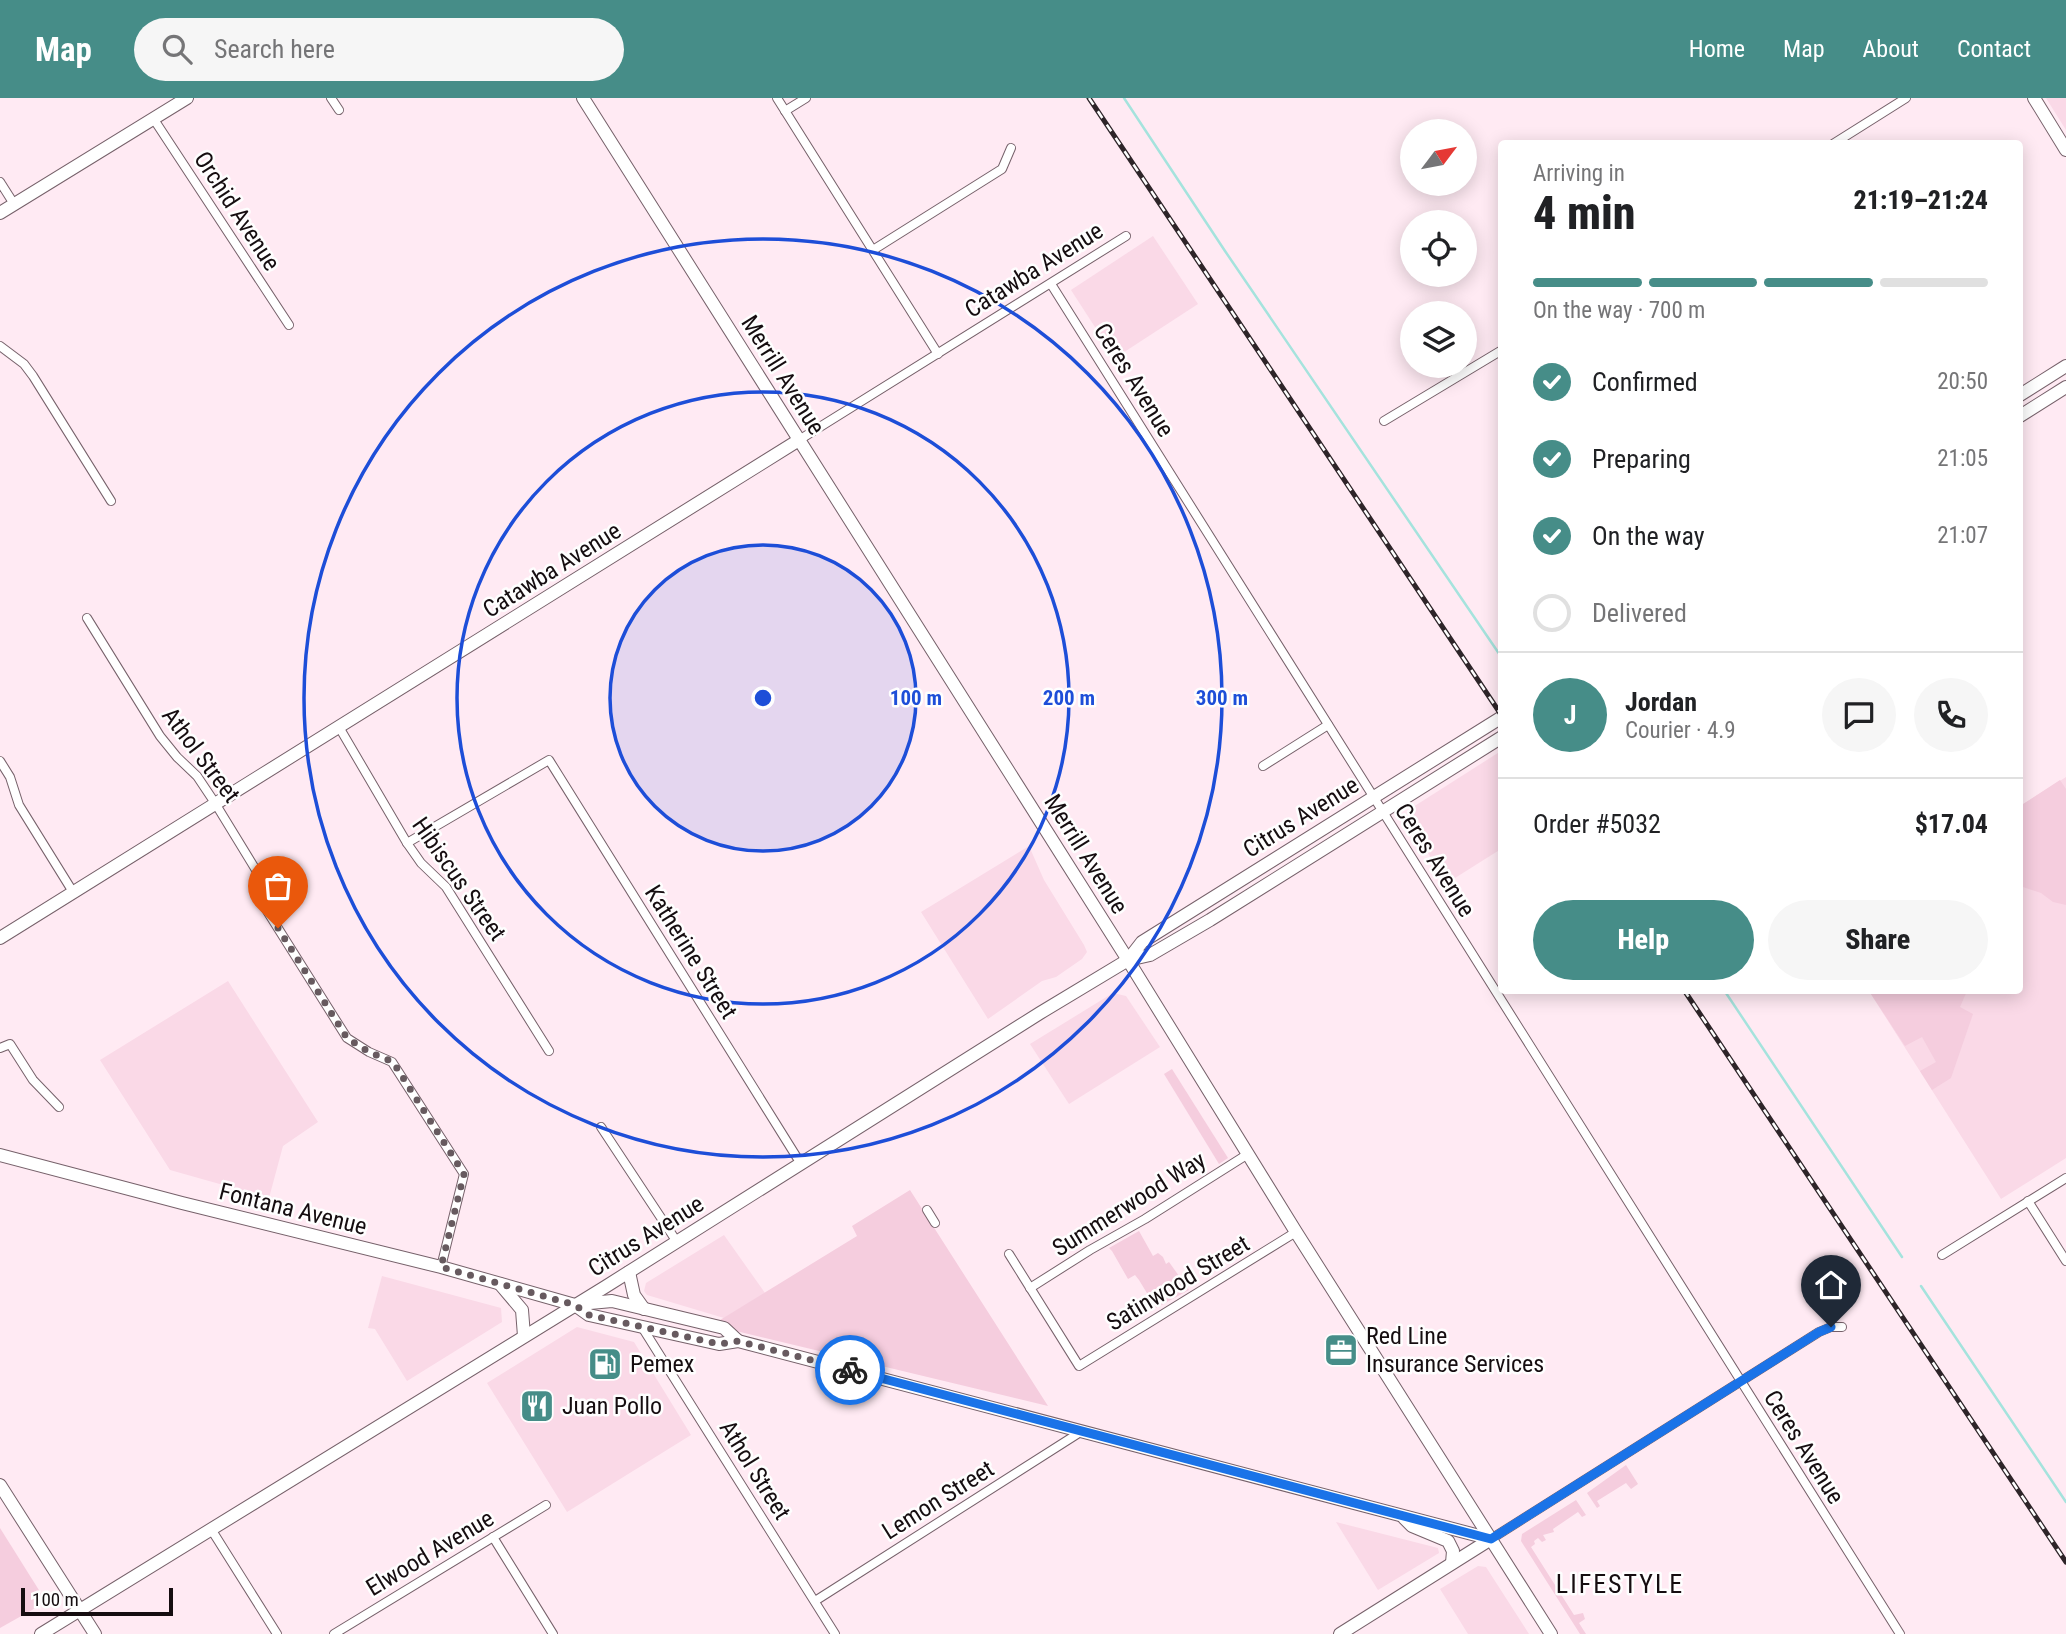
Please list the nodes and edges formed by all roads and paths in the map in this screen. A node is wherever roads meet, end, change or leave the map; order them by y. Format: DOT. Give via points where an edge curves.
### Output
graph roads {
  1 [pos="187,98"];
  2 [pos="331,98"];
  3 [pos="583,98"];
  4 [pos="777,98"];
  5 [pos="806,98"];
  6 [pos="1906,98"];
  7 [pos="2034,98"];
  8 [pos="339,110"];
  9 [pos="785,111"];
  10 [pos="153,118"];
  11 [pos="1839,140"];
  12 [pos="1012,148"];
  13 [pos="2066,150"];
  14 [pos="0,182"];
  15 [pos="14,204"];
  16 [pos="0,212"];
  17 [pos="1126,236"];
  18 [pos="873,250"];
  19 [pos="1051,284"];
  20 [pos="289,325"];
  21 [pos="0,346"];
  22 [pos="1498,352"];
  23 [pos="938,354"];
  24 [pos="2066,366"];
  25 [pos="2066,387"];
  26 [pos="2023,393"];
  27 [pos="2023,414"];
  28 [pos="1384,421"];
  29 [pos="799,440"];
  30 [pos="111,501"];
  31 [pos="87,618"];
  32 [pos="1498,719"];
  33 [pos="1328,725"];
  34 [pos="339,727"];
  35 [pos="1498,739"];
  36 [pos="0,761"];
  37 [pos="1263,766"];
  38 [pos="1373,796"];
  39 [pos="215,803"];
  40 [pos="1382,811"];
  41 [pos="407,843"];
  42 [pos="73,892"];
  43 [pos="0,938"];
  44 [pos="1128,960"];
  45 [pos="0,1048"];
  46 [pos="549,1051"];
  47 [pos="59,1107"];
  48 [pos="601,1127"];
  49 [pos="1248,1154"];
  50 [pos="0,1155"];
  51 [pos="801,1164"];
  52 [pos="2066,1178"];
  53 [pos="2028,1201"];
  54 [pos="928,1210"];
  55 [pos="935,1223"];
  56 [pos="1296,1232"];
  57 [pos="677,1242"];
  58 [pos="1009,1254"];
  59 [pos="1942,1255"];
  60 [pos="2066,1261"];
  61 [pos="441,1267"];
  62 [pos="629,1272"];
  63 [pos="499,1284"];
  64 [pos="1030,1288"];
  65 [pos="575,1305"];
  66 [pos="644,1309"];
  67 [pos="642,1327"];
  68 [pos="1842,1327"];
  69 [pos="524,1336"];
  70 [pos="738,1341"];
  71 [pos="1740,1381"];
  72 [pos="1082,1431"];
  73 [pos="0,1486"];
  74 [pos="546,1505"];
  75 [pos="1401,1515"];
  76 [pos="211,1529"];
  77 [pos="493,1537"];
  78 [pos="1491,1539"];
  79 [pos="1452,1563"];
  80 [pos="815,1601"];
  81 [pos="80,1611"];
  82 [pos="41,1634"];
  83 [pos="94,1634"];
  84 [pos="277,1634"];
  85 [pos="334,1634"];
  86 [pos="553,1634"];
  87 [pos="835,1634"];
  88 [pos="1340,1634"];
  89 [pos="1551,1634"];
  90 [pos="1899,1634"];
  1 -- 10 [label="main road"];
  2 -- 8 [label="street"];
  3 -- 29 [label="main road, Merrill Avenue"];
  4 -- 9 [label="street"];
  5 -- 9 [label="street"];
  6 -- 11 [label="street"];
  7 -- 13 [label="main road"];
  9 -- 18 [label="street"];
  10 -- 15 [label="main road"];
  10 -- 20 [label="street, Orchid Avenue"];
  12 -- 18 [label="street" via="1002,169"];
  14 -- 15 [label="street"];
  15 -- 16 [label="main road"];
  17 -- 19 [label="street, Catawba Avenue"];
  18 -- 23 [label="street"];
  19 -- 23 [label="street, Catawba Avenue"];
  19 -- 33 [label="street, Ceres Avenue"];
  21 -- 30 [label="street" via="33,376"];
  22 -- 28 [label="street"];
  23 -- 29 [label="street, Catawba Avenue"];
  24 -- 26 [label="main road"];
  25 -- 27 [label="main road"];
  29 -- 34 [label="main road, Catawba Avenue"];
  29 -- 44 [label="main road, Merrill Avenue"];
  31 -- 39 [label="street, Athol Street" via="160,736"];
  32 -- 38 [label="main road, Citrus Avenue"];
  33 -- 37 [label="street"];
  33 -- 38 [label="street, Ceres Avenue"];
  34 -- 39 [label="main road, Catawba Avenue"];
  34 -- 41 [label="street, Hibiscus Street"];
  35 -- 40 [label="main road, Citrus Avenue"];
  36 -- 42 [label="street" via="19,806"];
  38 -- 40 [label="street, Ceres Avenue"];
  38 -- 44 [label="main road, Citrus Avenue" via="1142,942"];
  39 -- 42 [label="main road, Catawba Avenue"];
  39 -- 61 [label="street, Athol Street" via="259,875 264,906 347,1038 393,1062 464,1174"];
  40 -- 44 [label="main road, Citrus Avenue" via="1210,920 1150,955"];
  40 -- 71 [label="street, Ceres Avenue"];
  41 -- 46 [label="street, Hibiscus Street" via="446,887"];
  41 -- 51 [label="street, Katherine Street" via="549,760"];
  42 -- 43 [label="main road, Catawba Avenue"];
  44 -- 49 [label="main road, Merrill Avenue"];
  44 -- 51 [label="main road, Citrus Avenue"];
  45 -- 47 [label="street" via="10,1044 33,1080"];
  48 -- 57 [label="street"];
  49 -- 56 [label="main road, Merrill Avenue"];
  49 -- 64 [label="street, Summerwood Way"];
  50 -- 61 [label="main road, Fontana Avenue"];
  51 -- 57 [label="main road, Citrus Avenue"];
  52 -- 53 [label="street"];
  53 -- 59 [label="street"];
  53 -- 60 [label="street"];
  54 -- 55 [label="street"];
  56 -- 64 [label="street, Satinwood Street" via="1079,1366"];
  56 -- 78 [label="main road, Merrill Avenue"];
  57 -- 62 [label="main road, Citrus Avenue"];
  58 -- 64 [label="street"];
  61 -- 63 [label="main road, Fontana Avenue"];
  62 -- 65 [label="main road, Citrus Avenue"];
  62 -- 66 [label="main road" via="634,1295"];
  63 -- 65 [label="main road, Fontana Avenue"];
  63 -- 69 [label="main road" via="522,1310"];
  65 -- 66 [label="main road, Fontana Avenue" via="612,1301"];
  65 -- 67 [label="main road, Fontana Avenue" via="589,1315"];
  65 -- 69 [label="main road, Citrus Avenue"];
  66 -- 70 [label="main road, Fontana Avenue" via="724,1328"];
  67 -- 70 [label="main road, Fontana Avenue" via="719,1344"];
  67 -- 80 [label="street, Athol Street"];
  68 -- 71 [label="street" via="1819,1332"];
  69 -- 76 [label="main road, Citrus Avenue"];
  70 -- 72 [label="main road, Fontana Avenue"];
  71 -- 78 [label="street"];
  71 -- 90 [label="street, Ceres Avenue"];
  72 -- 75 [label="main road, Fontana Avenue"];
  72 -- 80 [label="street, Lemon Street"];
  73 -- 81 [label="main road"];
  74 -- 77 [label="street, Elwood Avenue"];
  75 -- 78 [label="main road, Fontana Avenue"];
  75 -- 79 [label="main road" via="1412,1526 1448,1541"];
  76 -- 81 [label="main road, Citrus Avenue"];
  76 -- 84 [label="street"];
  77 -- 85 [label="street, Elwood Avenue"];
  77 -- 86 [label="street"];
  78 -- 79 [label="main road"];
  78 -- 89 [label="main road, Merrill Avenue"];
  79 -- 88 [label="main road"];
  80 -- 87 [label="street, Athol Street"];
  81 -- 82 [label="main road, Citrus Avenue"];
  81 -- 83 [label="main road"];
}
